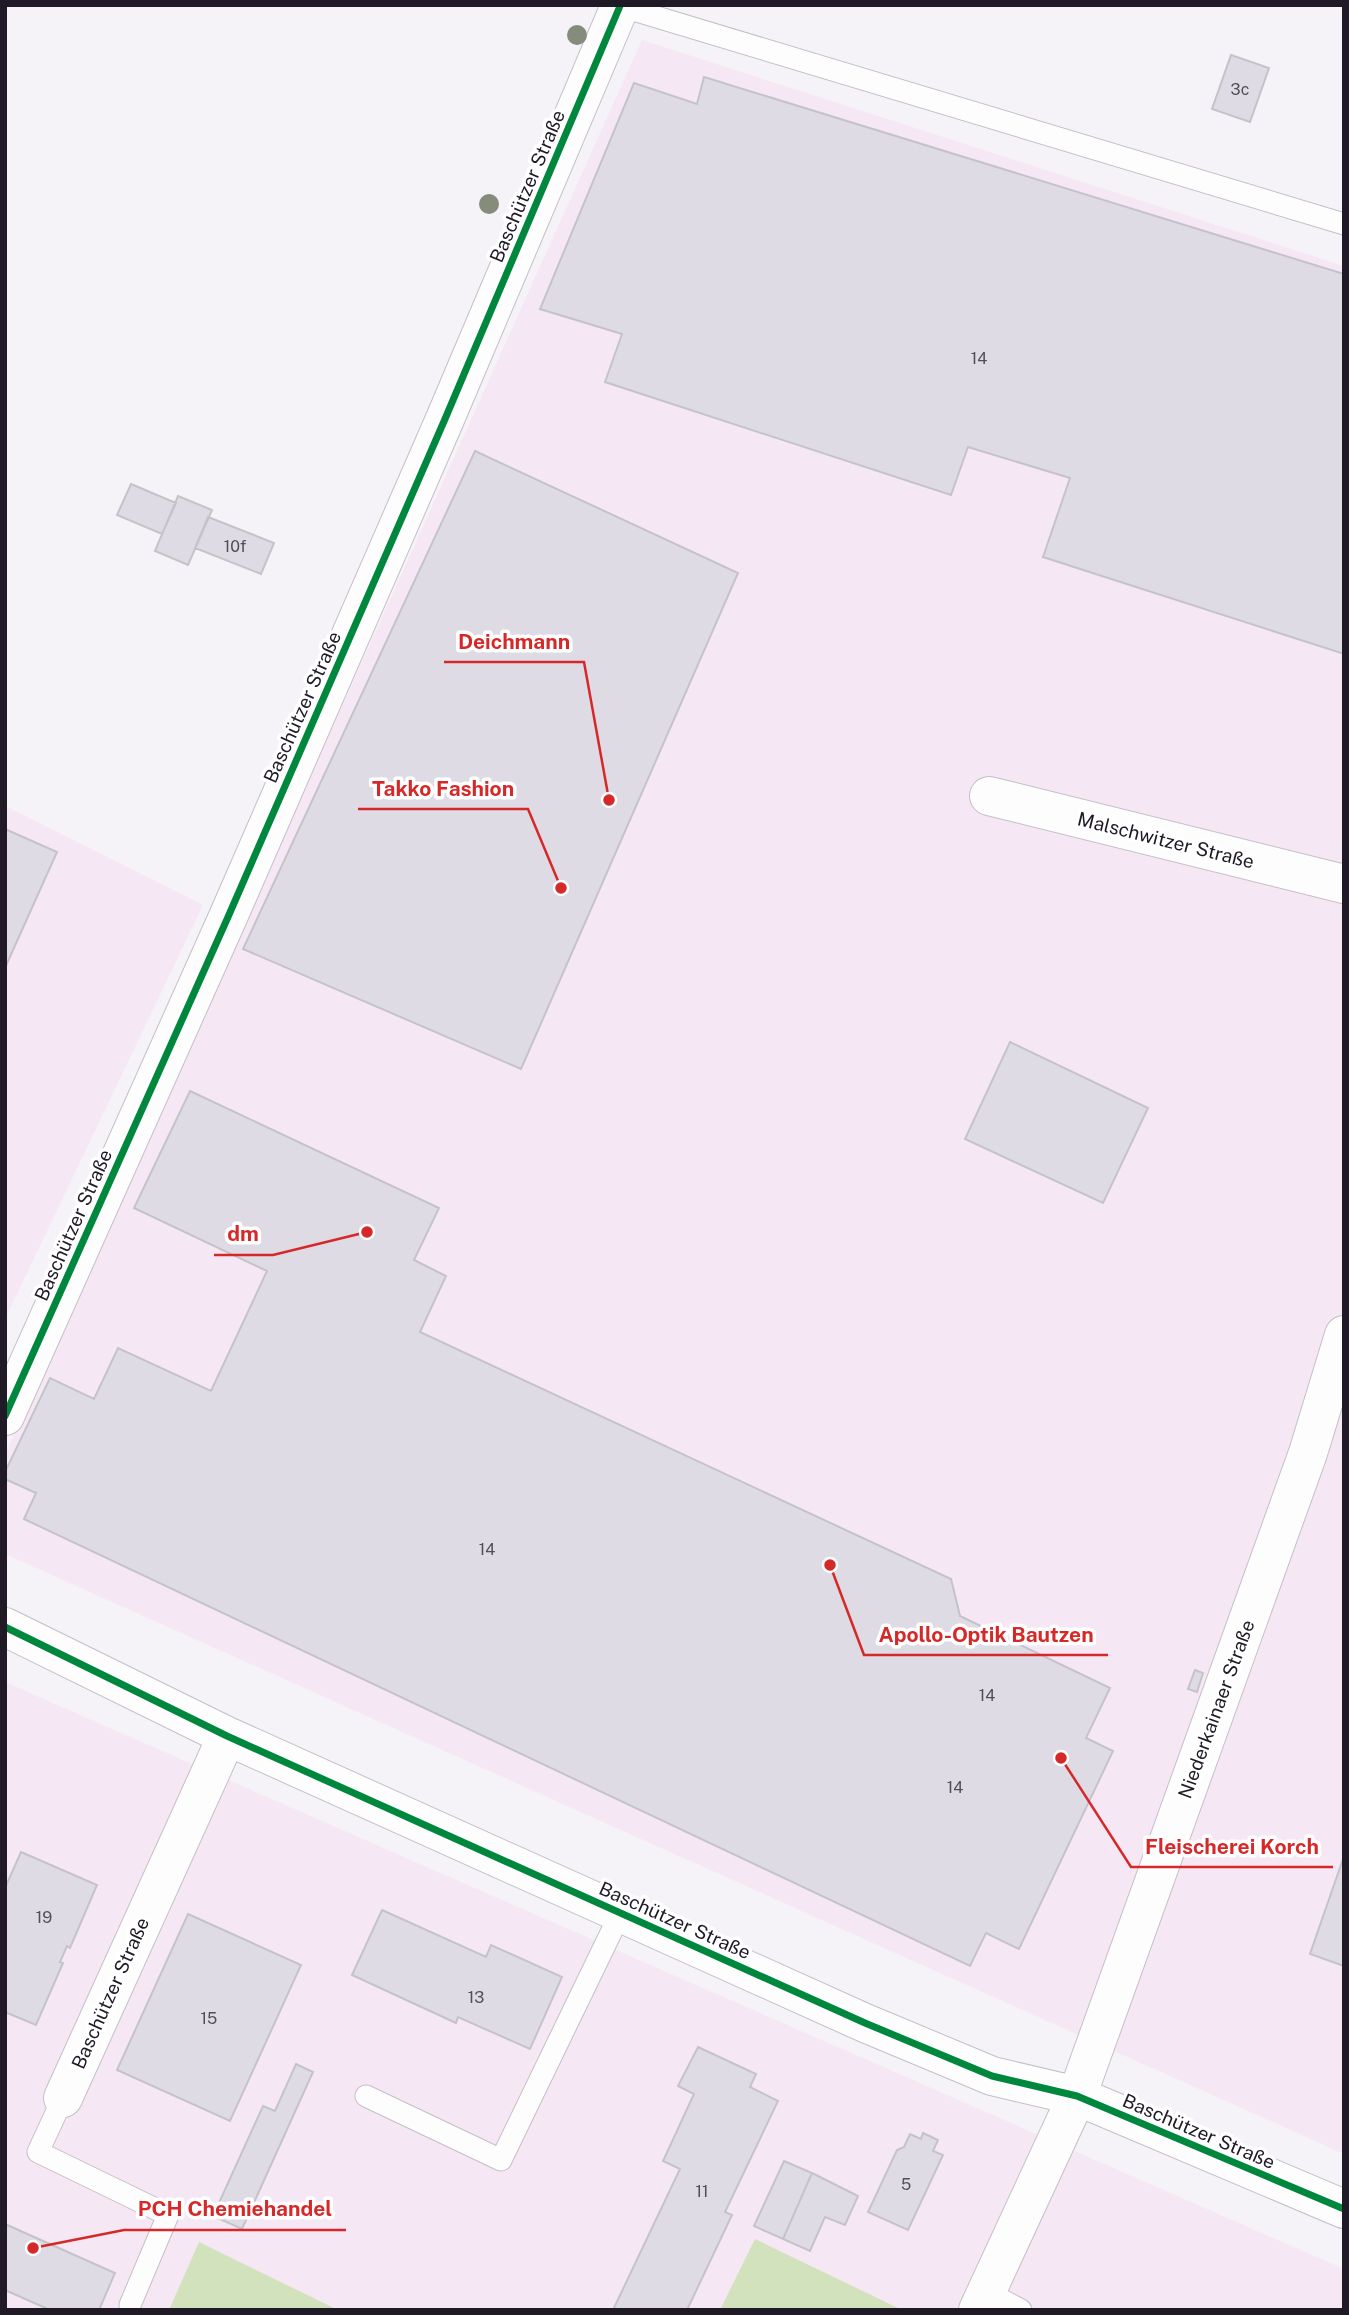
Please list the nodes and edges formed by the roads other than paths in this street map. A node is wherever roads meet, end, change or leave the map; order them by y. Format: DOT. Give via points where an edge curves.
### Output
graph roads {
  1 [pos="620,6"];
  2 [pos="1344,224"];
  3 [pos="989,796"];
  4 [pos="1344,884"];
  5 [pos="1344,1335"];
  6 [pos="5,1416"];
  7 [pos="5,1626"];
  8 [pos="227,1736"];
  9 [pos="621,1912"];
  10 [pos="366,2096"];
  11 [pos="1077,2096"];
  12 [pos="63,2098"];
  13 [pos="1344,2209"];
  14 [pos="981,2301"];
  15 [pos="130,2305"];
  16 [pos="1021,2310"];
  1 -- 2 [label="lane"];
  1 -- 6 [label="street, Baschützer Straße" via="228,918"];
  3 -- 4 [label="street, Malschwitzer Straße"];
  5 -- 11 [label="street, Niederkainaer Straße" via="1308,1453"];
  7 -- 8 [label="street, Baschützer Straße"];
  8 -- 9 [label="street, Baschützer Straße"];
  8 -- 12 [label="street, Baschützer Straße"];
  9 -- 10 [label="lane" via="501,2160"];
  9 -- 11 [label="street, Baschützer Straße" via="980,2070"];
  11 -- 13 [label="street, Baschützer Straße"];
  11 -- 14 [label="street, Niederkainaer Straße"];
  12 -- 15 [label="lane" via="38,2152 168,2214"];
  14 -- 16 [label="lane"];
}
